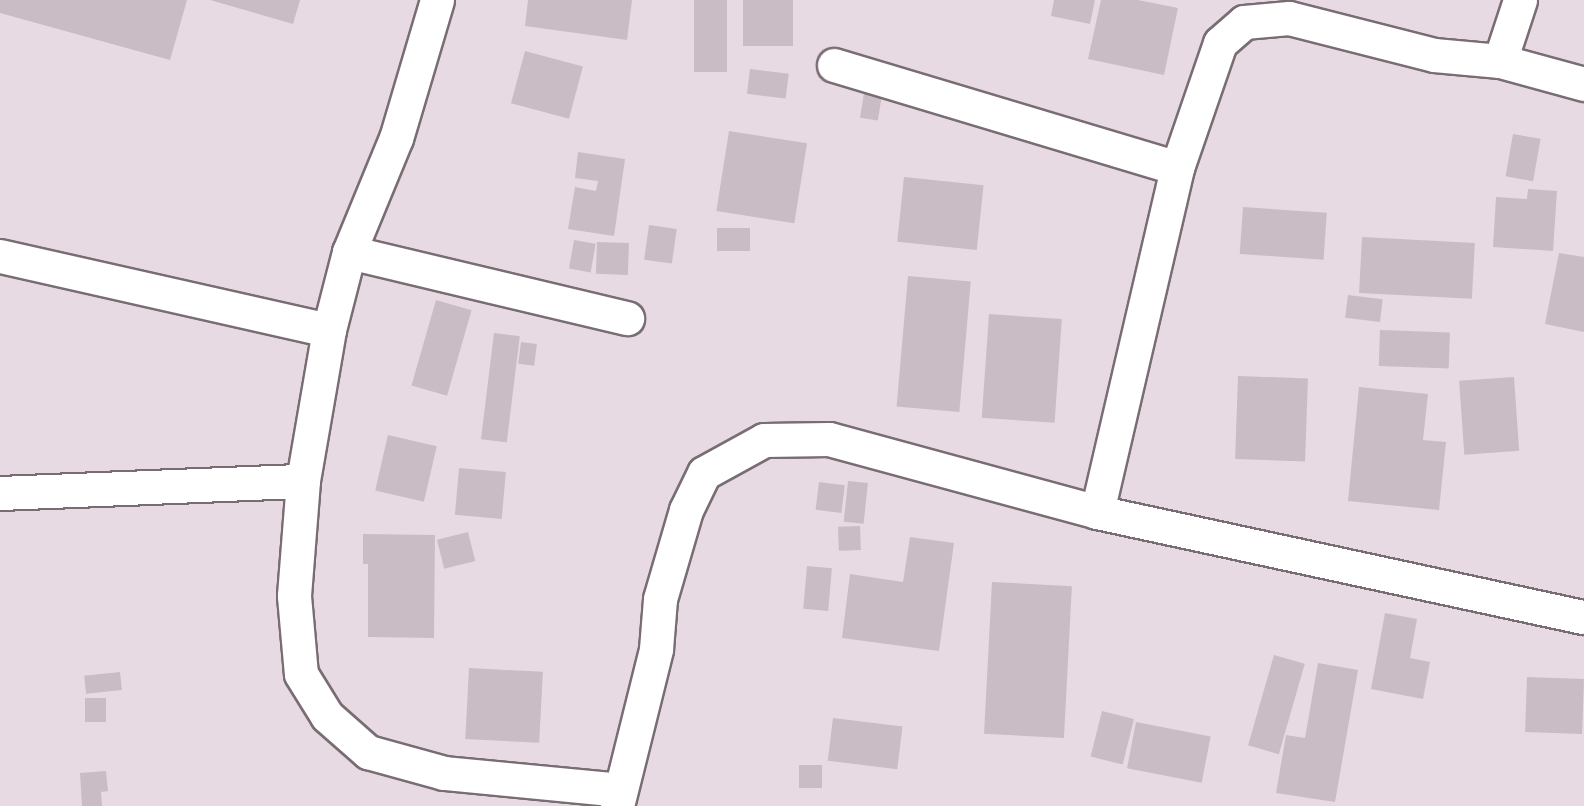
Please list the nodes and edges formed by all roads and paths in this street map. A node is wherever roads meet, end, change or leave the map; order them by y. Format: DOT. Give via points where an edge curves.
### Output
graph roads {
  1 [pos="437,0"];
  2 [pos="1520,0"];
  3 [pos="1500,61"];
  4 [pos="834,65"];
  5 [pos="1584,84"];
  6 [pos="1177,168"];
  7 [pos="349,252"];
  8 [pos="0,256"];
  9 [pos="627,318"];
  10 [pos="329,330"];
  11 [pos="303,481"];
  12 [pos="0,493"];
  13 [pos="1097,512"];
  14 [pos="1584,617"];
  15 [pos="618,798"];
  1 -- 7 [label="street" via="396,138"];
  2 -- 3 [label="street"];
  3 -- 5 [label="street"];
  3 -- 6 [label="street" via="1434,55 1289,18 1244,22 1220,43"];
  4 -- 6 [label="street"];
  6 -- 13 [label="street"];
  7 -- 9 [label="street"];
  7 -- 10 [label="street"];
  8 -- 10 [label="street"];
  10 -- 11 [label="street"];
  11 -- 12 [label="street"];
  11 -- 15 [label="street" via="294,596 301,674 327,716 368,752 444,773"];
  13 -- 14 [label="street"];
  13 -- 15 [label="street" via="830,440 765,440 704,473 670,558 645,700"];
}
